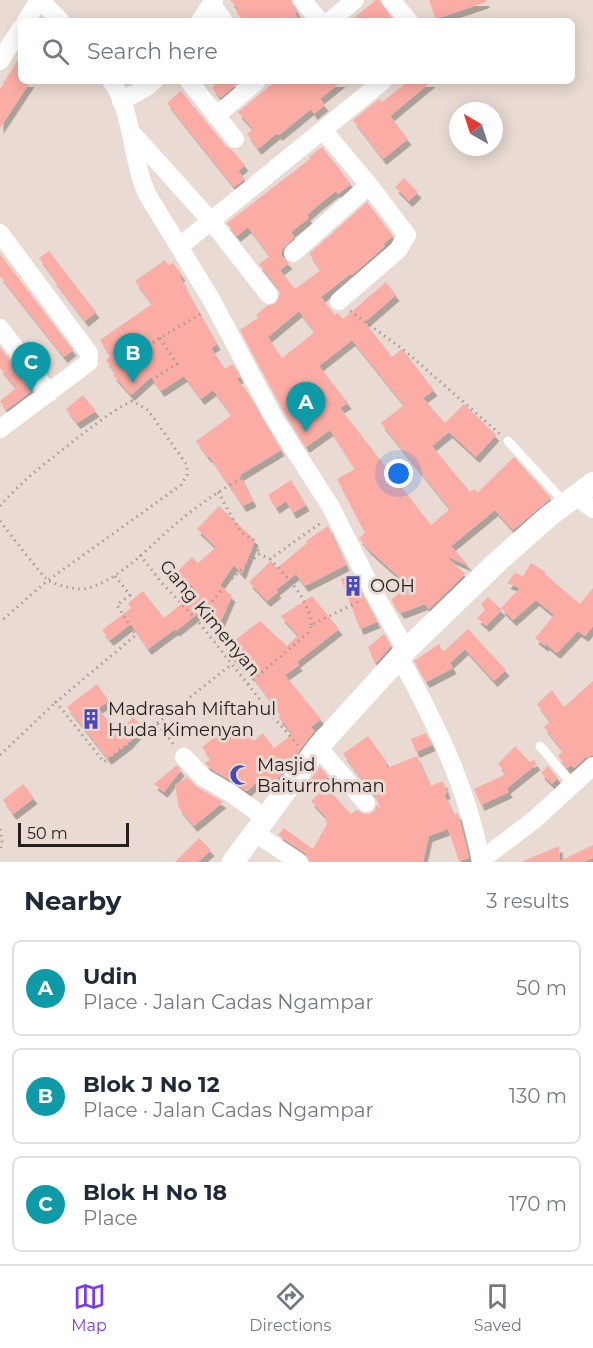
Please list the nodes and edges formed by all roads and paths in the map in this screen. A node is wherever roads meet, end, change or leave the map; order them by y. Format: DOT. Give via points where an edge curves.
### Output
graph roads {
  1 [pos="39,0"];
  2 [pos="302,0"];
  3 [pos="355,0"];
  4 [pos="391,0"];
  5 [pos="213,2"];
  6 [pos="28,18"];
  7 [pos="57,18"];
  8 [pos="202,18"];
  9 [pos="223,18"];
  10 [pos="317,18"];
  11 [pos="334,18"];
  12 [pos="406,18"];
  13 [pos="18,33"];
  14 [pos="0,61"];
  15 [pos="113,84"];
  16 [pos="150,84"];
  17 [pos="191,84"];
  18 [pos="253,84"];
  19 [pos="379,84"];
  20 [pos="122,101"];
  21 [pos="216,116"];
  22 [pos="323,130"];
  23 [pos="130,131"];
  24 [pos="235,139"];
  25 [pos="369,185"];
  26 [pos="212,222"];
  27 [pos="2,241"];
  28 [pos="180,246"];
  29 [pos="293,253"];
  30 [pos="269,295"];
  31 [pos="339,301"];
  32 [pos="214,306"];
  33 [pos="0,328"];
  34 [pos="160,338"];
  35 [pos="133,357"];
  36 [pos="151,380"];
  37 [pos="49,393"];
  38 [pos="1,427"];
  39 [pos="508,441"];
  40 [pos="294,451"];
  41 [pos="218,492"];
  42 [pos="582,498"];
  43 [pos="0,506"];
  44 [pos="334,514"];
  45 [pos="0,521"];
  46 [pos="259,554"];
  47 [pos="140,555"];
  48 [pos="270,559"];
  49 [pos="115,576"];
  50 [pos="47,580"];
  51 [pos="374,594"];
  52 [pos="197,620"];
  53 [pos="0,622"];
  54 [pos="311,625"];
  55 [pos="403,653"];
  56 [pos="232,664"];
  57 [pos="248,684"];
  58 [pos="56,702"];
  59 [pos="157,723"];
  60 [pos="540,746"];
  61 [pos="314,752"];
  62 [pos="0,755"];
  63 [pos="184,757"];
  64 [pos="593,766"];
  65 [pos="573,785"];
  66 [pos="366,803"];
  67 [pos="260,826"];
  68 [pos="0,829"];
  69 [pos="0,851"];
  70 [pos="481,861"];
  71 [pos="233,862"];
  72 [pos="299,862"];
  1 -- 6 [label="street"];
  1 -- 7 [label="street"];
  2 -- 10 [label="street"];
  3 -- 11 [label="street"];
  4 -- 12 [label="street"];
  5 -- 8 [label="street"];
  5 -- 9 [label="street"];
  13 -- 14 [label="street"];
  15 -- 20 [label="street"];
  16 -- 20 [label="street"];
  17 -- 21 [label="street"];
  18 -- 21 [label="street"];
  19 -- 22 [label="street"];
  20 -- 23 [label="street"];
  21 -- 24 [label="street"];
  22 -- 25 [label="street"];
  22 -- 26 [label="street"];
  23 -- 26 [label="street"];
  23 -- 28 [label="street" via="140,180"];
  25 -- 29 [label="street"];
  25 -- 31 [label="street" via="405,231 406,240"];
  26 -- 28 [label="street"];
  26 -- 30 [label="street"];
  27 -- 37 [label="street" via="89,353 89,362"];
  28 -- 32 [label="street"];
  31 -- 39 [label="path" via="399,346"];
  32 -- 34 [label="path"];
  32 -- 40 [label="street"];
  33 -- 37 [label="street"];
  34 -- 35 [label="path"];
  34 -- 36 [label="path" via="177,364"];
  37 -- 38 [label="street"];
  39 -- 42 [label="lane"];
  40 -- 41 [label="path, Gang Kimenyan"];
  40 -- 44 [label="street"];
  41 -- 46 [label="path" via="241,532 257,542"];
  41 -- 47 [label="path, Gang Kimenyan"];
  42 -- 55 [label="street" via="496,563"];
  43 -- 50 [label="path" via="72,442 132,401 148,410 187,465 181,485"];
  44 -- 48 [label="path"];
  44 -- 51 [label="street"];
  45 -- 50 [label="path"];
  46 -- 48 [label="path"];
  46 -- 52 [label="path" via="228,582"];
  47 -- 49 [label="path"];
  47 -- 52 [label="path, Gang Kimenyan"];
  48 -- 54 [label="path" via="296,590"];
  49 -- 50 [label="path" via="77,589"];
  49 -- 58 [label="path" via="130,595 117,605 136,635"];
  50 -- 53 [label="path"];
  51 -- 54 [label="path"];
  51 -- 55 [label="street"];
  52 -- 56 [label="path, Gang Kimenyan"];
  54 -- 57 [label="path" via="308,633"];
  55 -- 61 [label="street"];
  55 -- 70 [label="street" via="461,786"];
  56 -- 57 [label="path, Gang Kimenyan"];
  56 -- 59 [label="path"];
  57 -- 61 [label="path, Gang Kimenyan"];
  58 -- 59 [label="path" via="104,762"];
  58 -- 62 [label="path"];
  59 -- 63 [label="path"];
  60 -- 65 [label="lane"];
  61 -- 66 [label="street"];
  61 -- 67 [label="street"];
  63 -- 67 [label="street" via="204,777 232,794"];
  64 -- 65 [label="street"];
  65 -- 70 [label="street"];
  67 -- 71 [label="street"];
  67 -- 72 [label="street"];
  68 -- 69 [label="path"];
}
